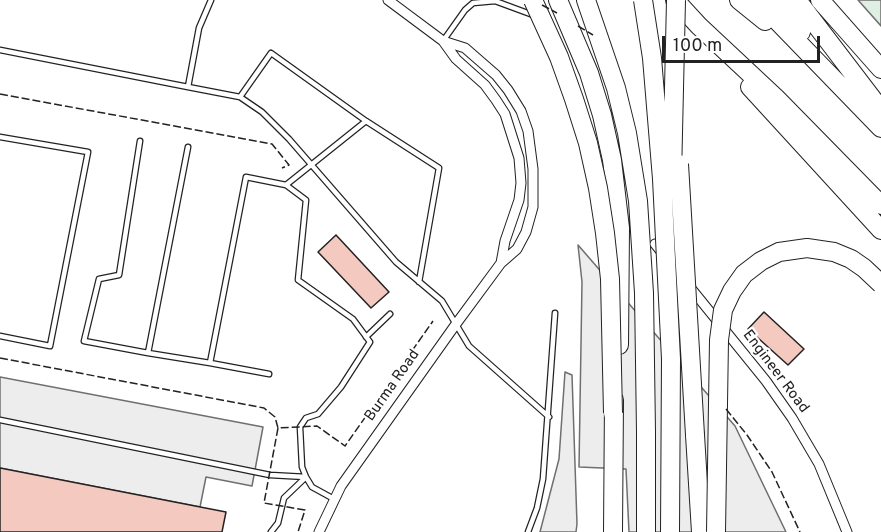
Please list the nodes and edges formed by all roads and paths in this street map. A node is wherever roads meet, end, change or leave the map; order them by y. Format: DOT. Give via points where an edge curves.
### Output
graph roads {
  1 [pos="211,0"];
  2 [pos="388,0"];
  3 [pos="465,0"];
  4 [pos="532,0"];
  5 [pos="558,0"];
  6 [pos="586,0"];
  7 [pos="643,0"];
  8 [pos="676,0"];
  9 [pos="739,0"];
  10 [pos="757,0"];
  11 [pos="767,0"];
  12 [pos="778,0"];
  13 [pos="797,0"];
  14 [pos="820,0"];
  15 [pos="468,6"];
  16 [pos="550,22"];
  17 [pos="699,26"];
  18 [pos="443,41"];
  19 [pos="0,50"];
  20 [pos="881,69"];
  21 [pos="676,81"];
  22 [pos="188,87"];
  23 [pos="844,88"];
  24 [pos="240,98"];
  25 [pos="881,110"];
  26 [pos="366,121"];
  27 [pos="881,128"];
  28 [pos="0,137"];
  29 [pos="140,141"];
  30 [pos="188,147"];
  31 [pos="310,166"];
  32 [pos="286,185"];
  33 [pos="881,205"];
  34 [pos="881,230"];
  35 [pos="655,244"];
  36 [pos="501,263"];
  37 [pos="419,282"];
  38 [pos="881,284"];
  39 [pos="555,313"];
  40 [pos="390,314"];
  41 [pos="456,324"];
  42 [pos="0,336"];
  43 [pos="366,337"];
  44 [pos="148,352"];
  45 [pos="671,359"];
  46 [pos="210,363"];
  47 [pos="269,374"];
  48 [pos="613,413"];
  49 [pos="549,417"];
  50 [pos="0,420"];
  51 [pos="306,477"];
  52 [pos="334,499"];
  53 [pos="271,532"];
  54 [pos="319,532"];
  55 [pos="528,532"];
  56 [pos="613,532"];
  57 [pos="645,532"];
  58 [pos="670,532"];
  59 [pos="701,532"];
  60 [pos="716,532"];
  61 [pos="848,532"];
  1 -- 22 [label="lane" via="199,28"];
  2 -- 18 [label="street, Burma Road"];
  3 -- 15 [label="lane"];
  4 -- 48 [label="highway, bridge" via="574,99 598,188 610,279"];
  5 -- 48 [label="highway, bridge" via="596,93 615,182 620,228 620,298"];
  6 -- 57 [label="highway" via="616,88 638,201 644,293"];
  7 -- 45 [label="highway, bridge" via="662,179"];
  8 -- 17 [label="highway"];
  8 -- 21 [label="highway, bridge"];
  9 -- 23 [label="highway"];
  10 -- 23 [label="highway"];
  11 -- 23 [label="highway"];
  12 -- 23 [label="highway"];
  13 -- 25 [label="highway"];
  14 -- 20 [label="highway"];
  15 -- 16 [label="lane" via="495,1"];
  15 -- 18 [label="lane"];
  17 -- 33 [label="highway"];
  17 -- 34 [label="highway" via="768,108"];
  18 -- 36 [label="street, Burma Road" via="496,100 505,114 519,158 519,200"];
  18 -- 36 [label="street, Burma Road" via="465,48 496,75 513,97 528,131 533,207 517,249"];
  19 -- 22 [label="lane"];
  21 -- 45 [label="highway, bridge"];
  21 -- 59 [label="highway, bridge"];
  22 -- 24 [label="lane"];
  23 -- 27 [label="highway"];
  24 -- 26 [label="lane" via="271,53"];
  24 -- 31 [label="lane" via="262,112"];
  26 -- 31 [label="lane"];
  26 -- 37 [label="lane" via="439,168"];
  28 -- 42 [label="lane" via="88,153 50,346"];
  29 -- 44 [label="lane" via="118,274 99,279 84,341"];
  30 -- 44 [label="lane"];
  31 -- 32 [label="lane"];
  31 -- 37 [label="lane" via="396,262"];
  32 -- 43 [label="lane" via="306,200 298,280 353,320"];
  32 -- 46 [label="lane" via="246,177"];
  35 -- 61 [label="street, Engineer Road" via="792,418 819,464"];
  36 -- 41 [label="street, Burma Road"];
  37 -- 41 [label="lane" via="442,302"];
  38 -- 60 [label="highway, bridge" via="850,259 807,248 779,252 761,261 744,274 732,291 723,310 719,340"];
  39 -- 49 [label="lane"];
  40 -- 43 [label="lane"];
  41 -- 49 [label="lane" via="469,346"];
  41 -- 52 [label="street, Burma Road"];
  43 -- 51 [label="lane" via="370,342 341,387 318,414 306,418 300,427"];
  44 -- 46 [label="lane"];
  45 -- 58 [label="highway"];
  46 -- 47 [label="lane"];
  48 -- 56 [label="highway"];
  49 -- 55 [label="lane" via="543,479"];
  50 -- 51 [label="lane" via="270,475"];
  51 -- 52 [label="lane" via="312,487"];
  51 -- 53 [label="lane" via="284,498 278,524"];
  52 -- 54 [label="street, Burma Road"];
}
